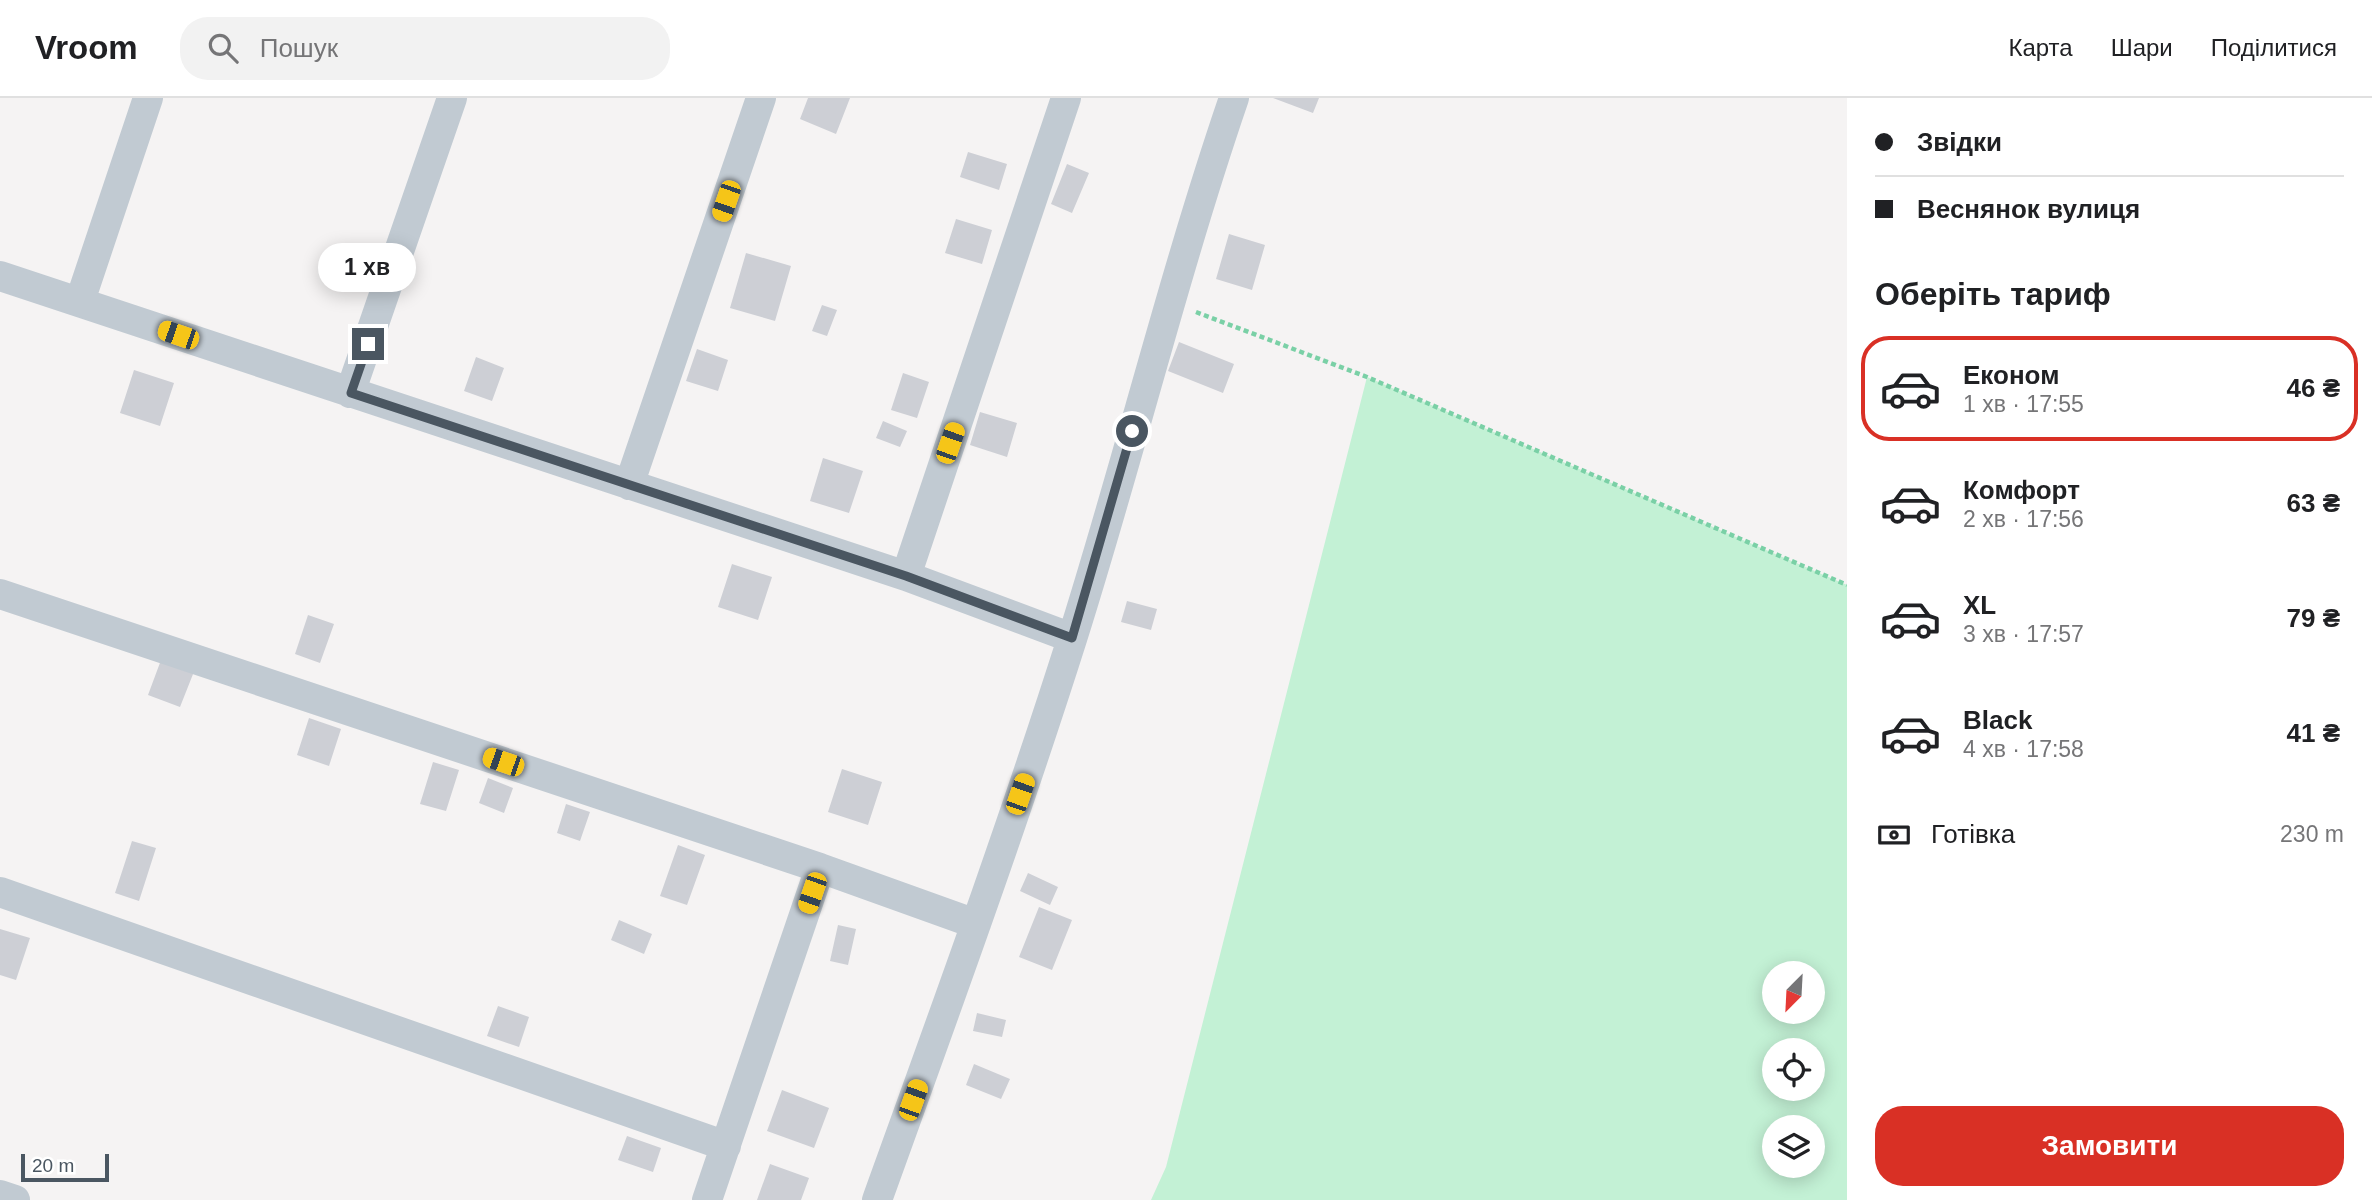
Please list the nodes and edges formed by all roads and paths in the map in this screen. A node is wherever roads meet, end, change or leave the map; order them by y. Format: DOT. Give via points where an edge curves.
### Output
graph roads {
  1 [pos="148,98"];
  2 [pos="452,98"];
  3 [pos="761,98"];
  4 [pos="1066,98"];
  5 [pos="1234,98"];
  6 [pos="0,276"];
  7 [pos="80,301"];
  8 [pos="1170,302"];
  9 [pos="351,393"];
  10 [pos="629,485"];
  11 [pos="906,576"];
  12 [pos="1847,585"];
  13 [pos="0,594"];
  14 [pos="1072,638"];
  15 [pos="820,868"];
  16 [pos="0,892"];
  17 [pos="976,924"];
  18 [pos="726,1146"];
  19 [pos="0,1195"];
  20 [pos="15,1200"];
  21 [pos="707,1200"];
  22 [pos="877,1200"];
  1 -- 7 [label="street"];
  2 -- 9 [label="street"];
  3 -- 10 [label="street"];
  4 -- 11 [label="street"];
  5 -- 8 [label="street"];
  6 -- 7 [label="street"];
  7 -- 9 [label="street"];
  8 -- 12 [label="path" via="1367,377"];
  8 -- 14 [label="street"];
  9 -- 10 [label="street"];
  10 -- 11 [label="street"];
  11 -- 14 [label="street"];
  13 -- 15 [label="street"];
  14 -- 17 [label="street"];
  15 -- 17 [label="street"];
  15 -- 18 [label="street"];
  16 -- 18 [label="street"];
  17 -- 22 [label="street"];
  18 -- 21 [label="street"];
  19 -- 20 [label="street"];
}
